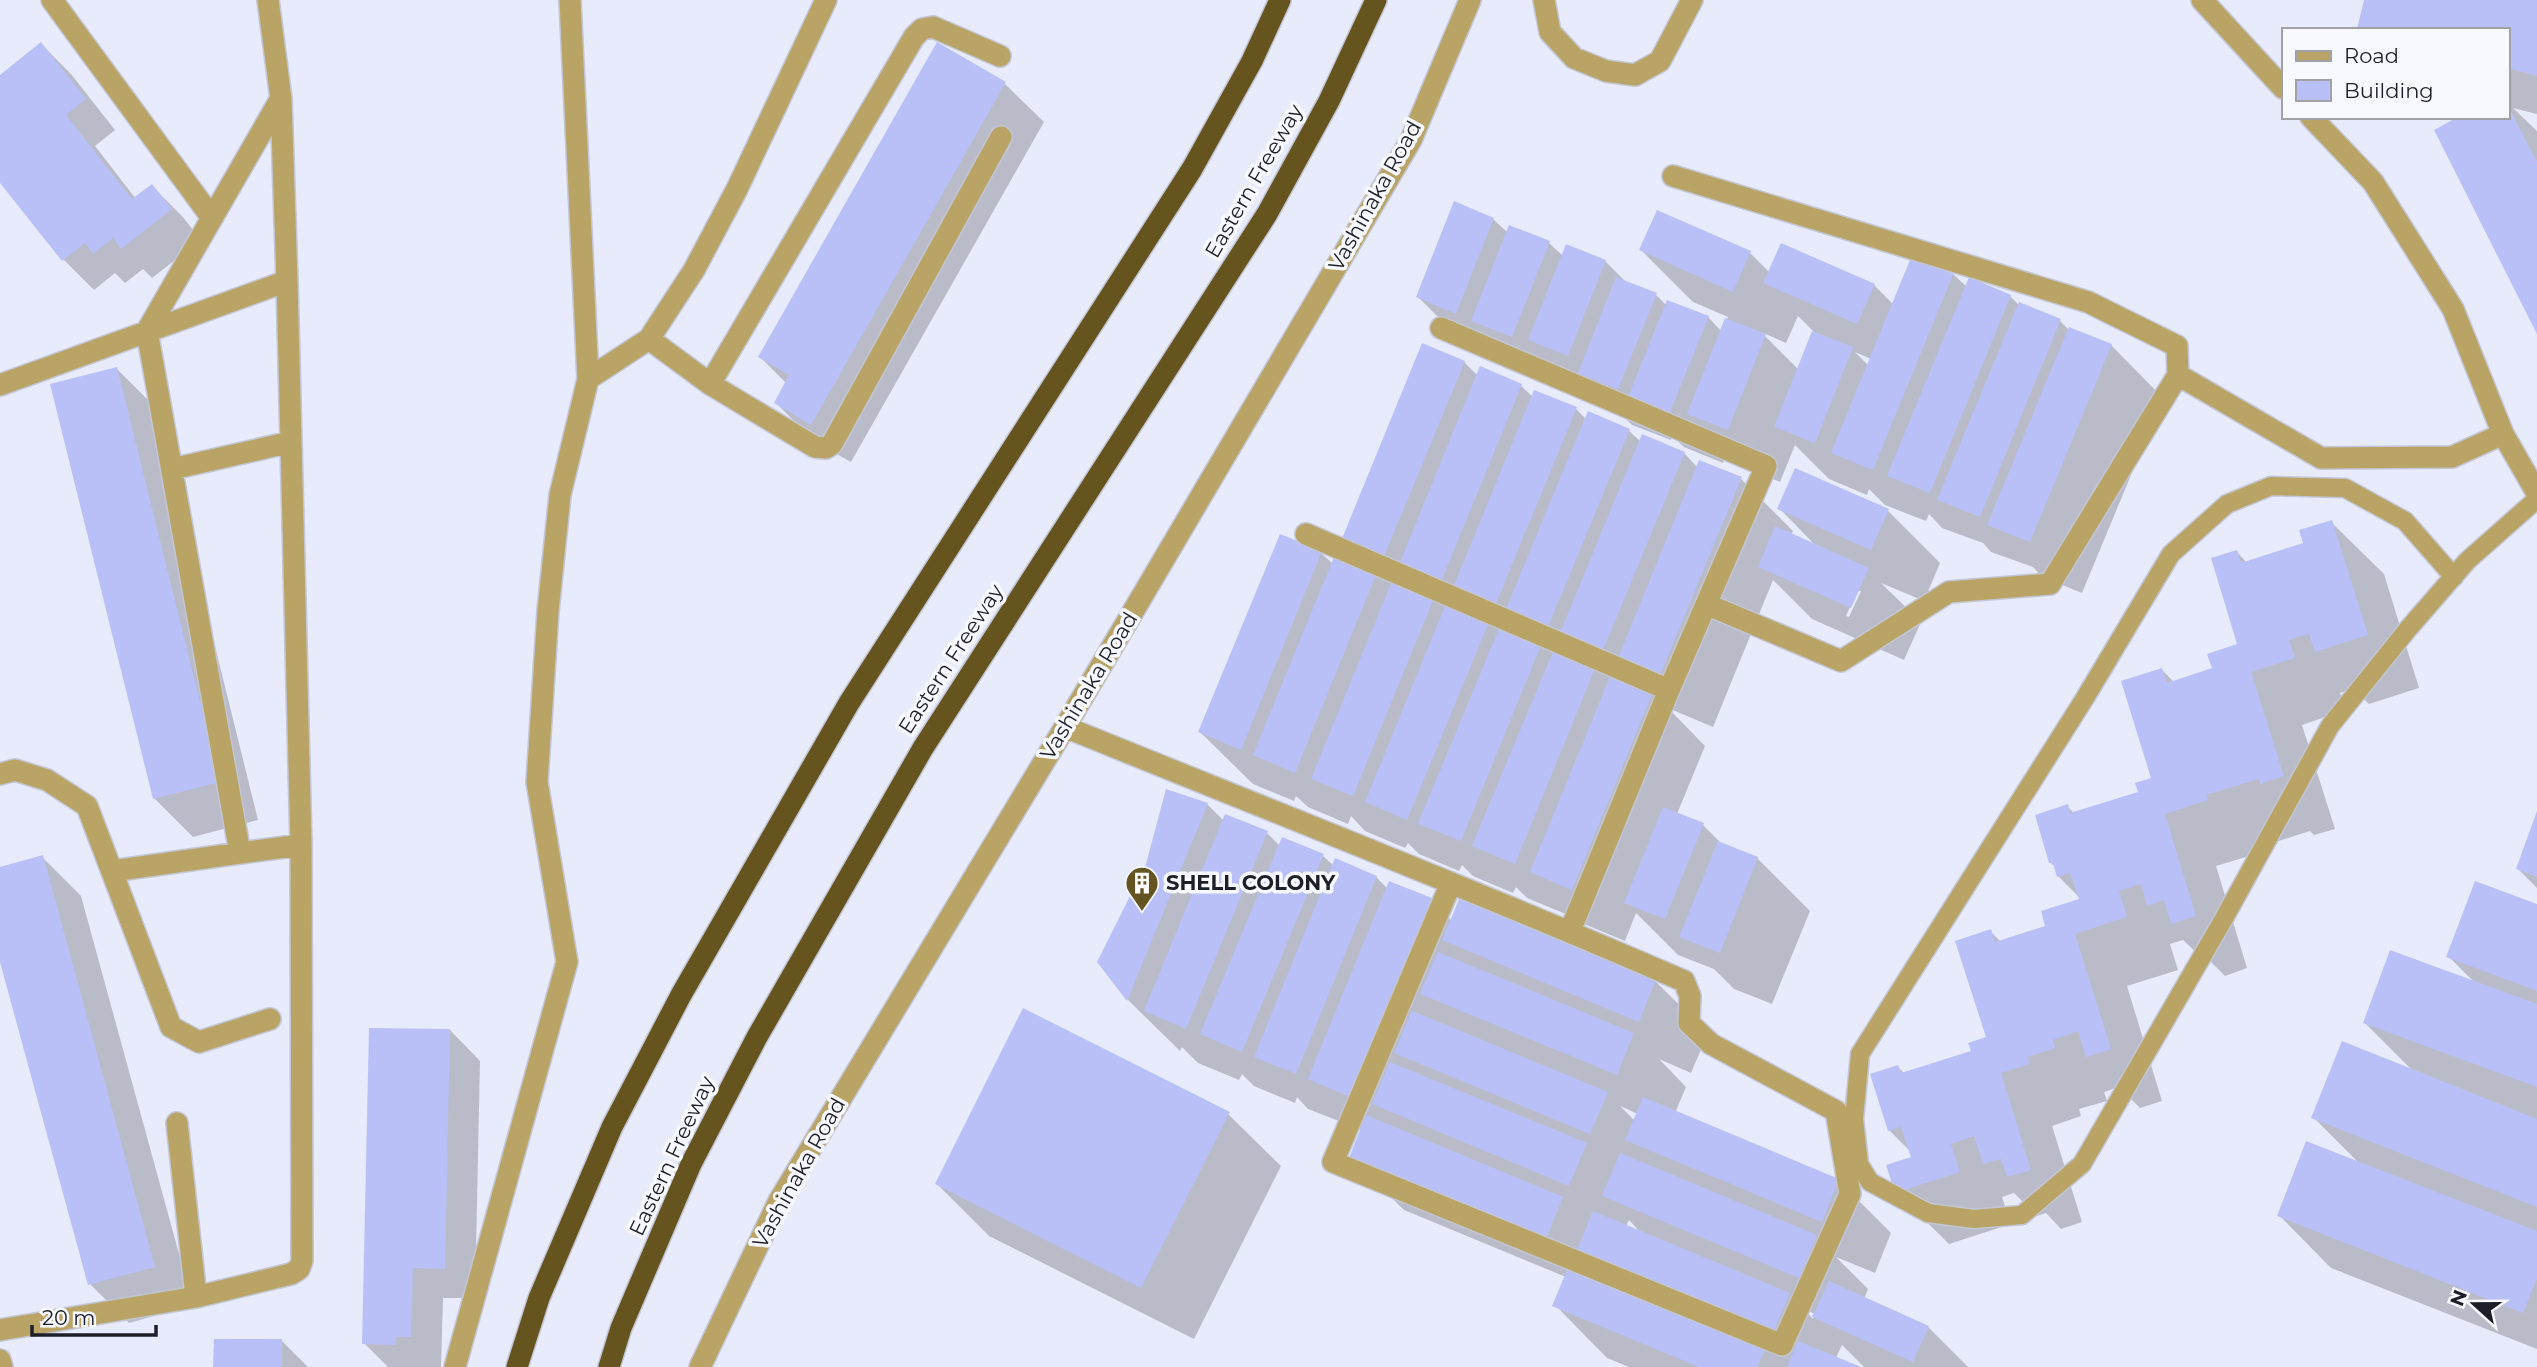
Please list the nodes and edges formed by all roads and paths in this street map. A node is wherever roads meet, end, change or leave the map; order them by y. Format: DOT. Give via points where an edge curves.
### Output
graph roads {
  1 [pos="52,0"];
  2 [pos="268,0"];
  3 [pos="570,0"];
  4 [pos="826,0"];
  5 [pos="1280,0"];
  6 [pos="1376,0"];
  7 [pos="1470,0"];
  8 [pos="1544,0"];
  9 [pos="1692,0"];
  10 [pos="2202,0"];
  11 [pos="1000,56"];
  12 [pos="2282,87"];
  13 [pos="281,99"];
  14 [pos="2313,119"];
  15 [pos="1001,137"];
  16 [pos="1674,176"];
  17 [pos="212,218"];
  18 [pos="287,281"];
  19 [pos="1441,328"];
  20 [pos="147,331"];
  21 [pos="649,339"];
  22 [pos="2178,375"];
  23 [pos="588,379"];
  24 [pos="710,384"];
  25 [pos="0,385"];
  26 [pos="2503,434"];
  27 [pos="291,442"];
  28 [pos="172,469"];
  29 [pos="2537,493"];
  30 [pos="2537,499"];
  31 [pos="1306,534"];
  32 [pos="2454,577"];
  33 [pos="1706,604"];
  34 [pos="1669,690"];
  35 [pos="1065,727"];
  36 [pos="0,774"];
  37 [pos="301,845"];
  38 [pos="240,853"];
  39 [pos="112,871"];
  40 [pos="1451,883"];
  41 [pos="1570,931"];
  42 [pos="270,1020"];
  43 [pos="177,1123"];
  44 [pos="196,1297"];
  45 [pos="0,1330"];
  46 [pos="0,1360"];
  47 [pos="2,1367"];
  48 [pos="455,1367"];
  49 [pos="517,1367"];
  50 [pos="608,1367"];
  51 [pos="700,1367"];
  1 -- 17 [label="street"];
  2 -- 13 [label="street"];
  3 -- 23 [label="street"];
  4 -- 21 [label="street" via="737,189 694,270"];
  5 -- 49 [label="highway" via="1192,169 849,703 681,995 612,1127 539,1298"];
  6 -- 50 [label="highway, Eastern Freeway" via="1329,101 1267,214 923,748 757,1037 691,1164"];
  7 -- 35 [label="street, Vashinaka Road" via="1411,140"];
  8 -- 9 [label="street" via="1550,32 1573,58 1606,71 1635,75 1660,61"];
  10 -- 12 [label="street"];
  11 -- 24 [label="street" via="933,27 914,37"];
  13 -- 17 [label="street"];
  13 -- 18 [label="street"];
  14 -- 26 [label="street" via="2373,182 2453,309"];
  15 -- 24 [label="street" via="832,443 815,447"];
  16 -- 22 [label="street" via="2088,302 2177,346"];
  17 -- 20 [label="street"];
  18 -- 20 [label="street"];
  18 -- 27 [label="street"];
  19 -- 33 [label="street" via="1766,466"];
  20 -- 25 [label="street"];
  20 -- 28 [label="street"];
  21 -- 23 [label="street"];
  21 -- 24 [label="street"];
  22 -- 26 [label="street" via="2320,458 2452,457"];
  22 -- 33 [label="street" via="2050,584 1949,592 1841,661"];
  23 -- 48 [label="street" via="561,495 537,782 568,962"];
  26 -- 29 [label="street"];
  27 -- 28 [label="street"];
  27 -- 37 [label="street"];
  28 -- 38 [label="street"];
  30 -- 32 [label="lane"];
  31 -- 34 [label="street"];
  32 -- 32 [label="lane" via="2405,521 2345,488 2270,486 2227,505 2171,554 1860,1054 1854,1119 1859,1164 1870,1182 1928,1213 1974,1219 2022,1215 2082,1164 2330,726"];
  33 -- 34 [label="street"];
  34 -- 41 [label="street"];
  35 -- 40 [label="street"];
  35 -- 51 [label="street, Vashinaka Road" via="779,1201"];
  36 -- 39 [label="street" via="15,770 47,780 87,806"];
  37 -- 38 [label="street"];
  37 -- 44 [label="street" via="302,1261 291,1274"];
  38 -- 39 [label="street"];
  39 -- 42 [label="street" via="171,1027 199,1042"];
  40 -- 41 [label="street"];
  40 -- 41 [label="street" via="1334,1162 1782,1345 1850,1194 1836,1111 1711,1044 1689,1023 1690,996 1684,981"];
  43 -- 44 [label="street"];
  44 -- 45 [label="street"];
  46 -- 47 [label="street"];
}
